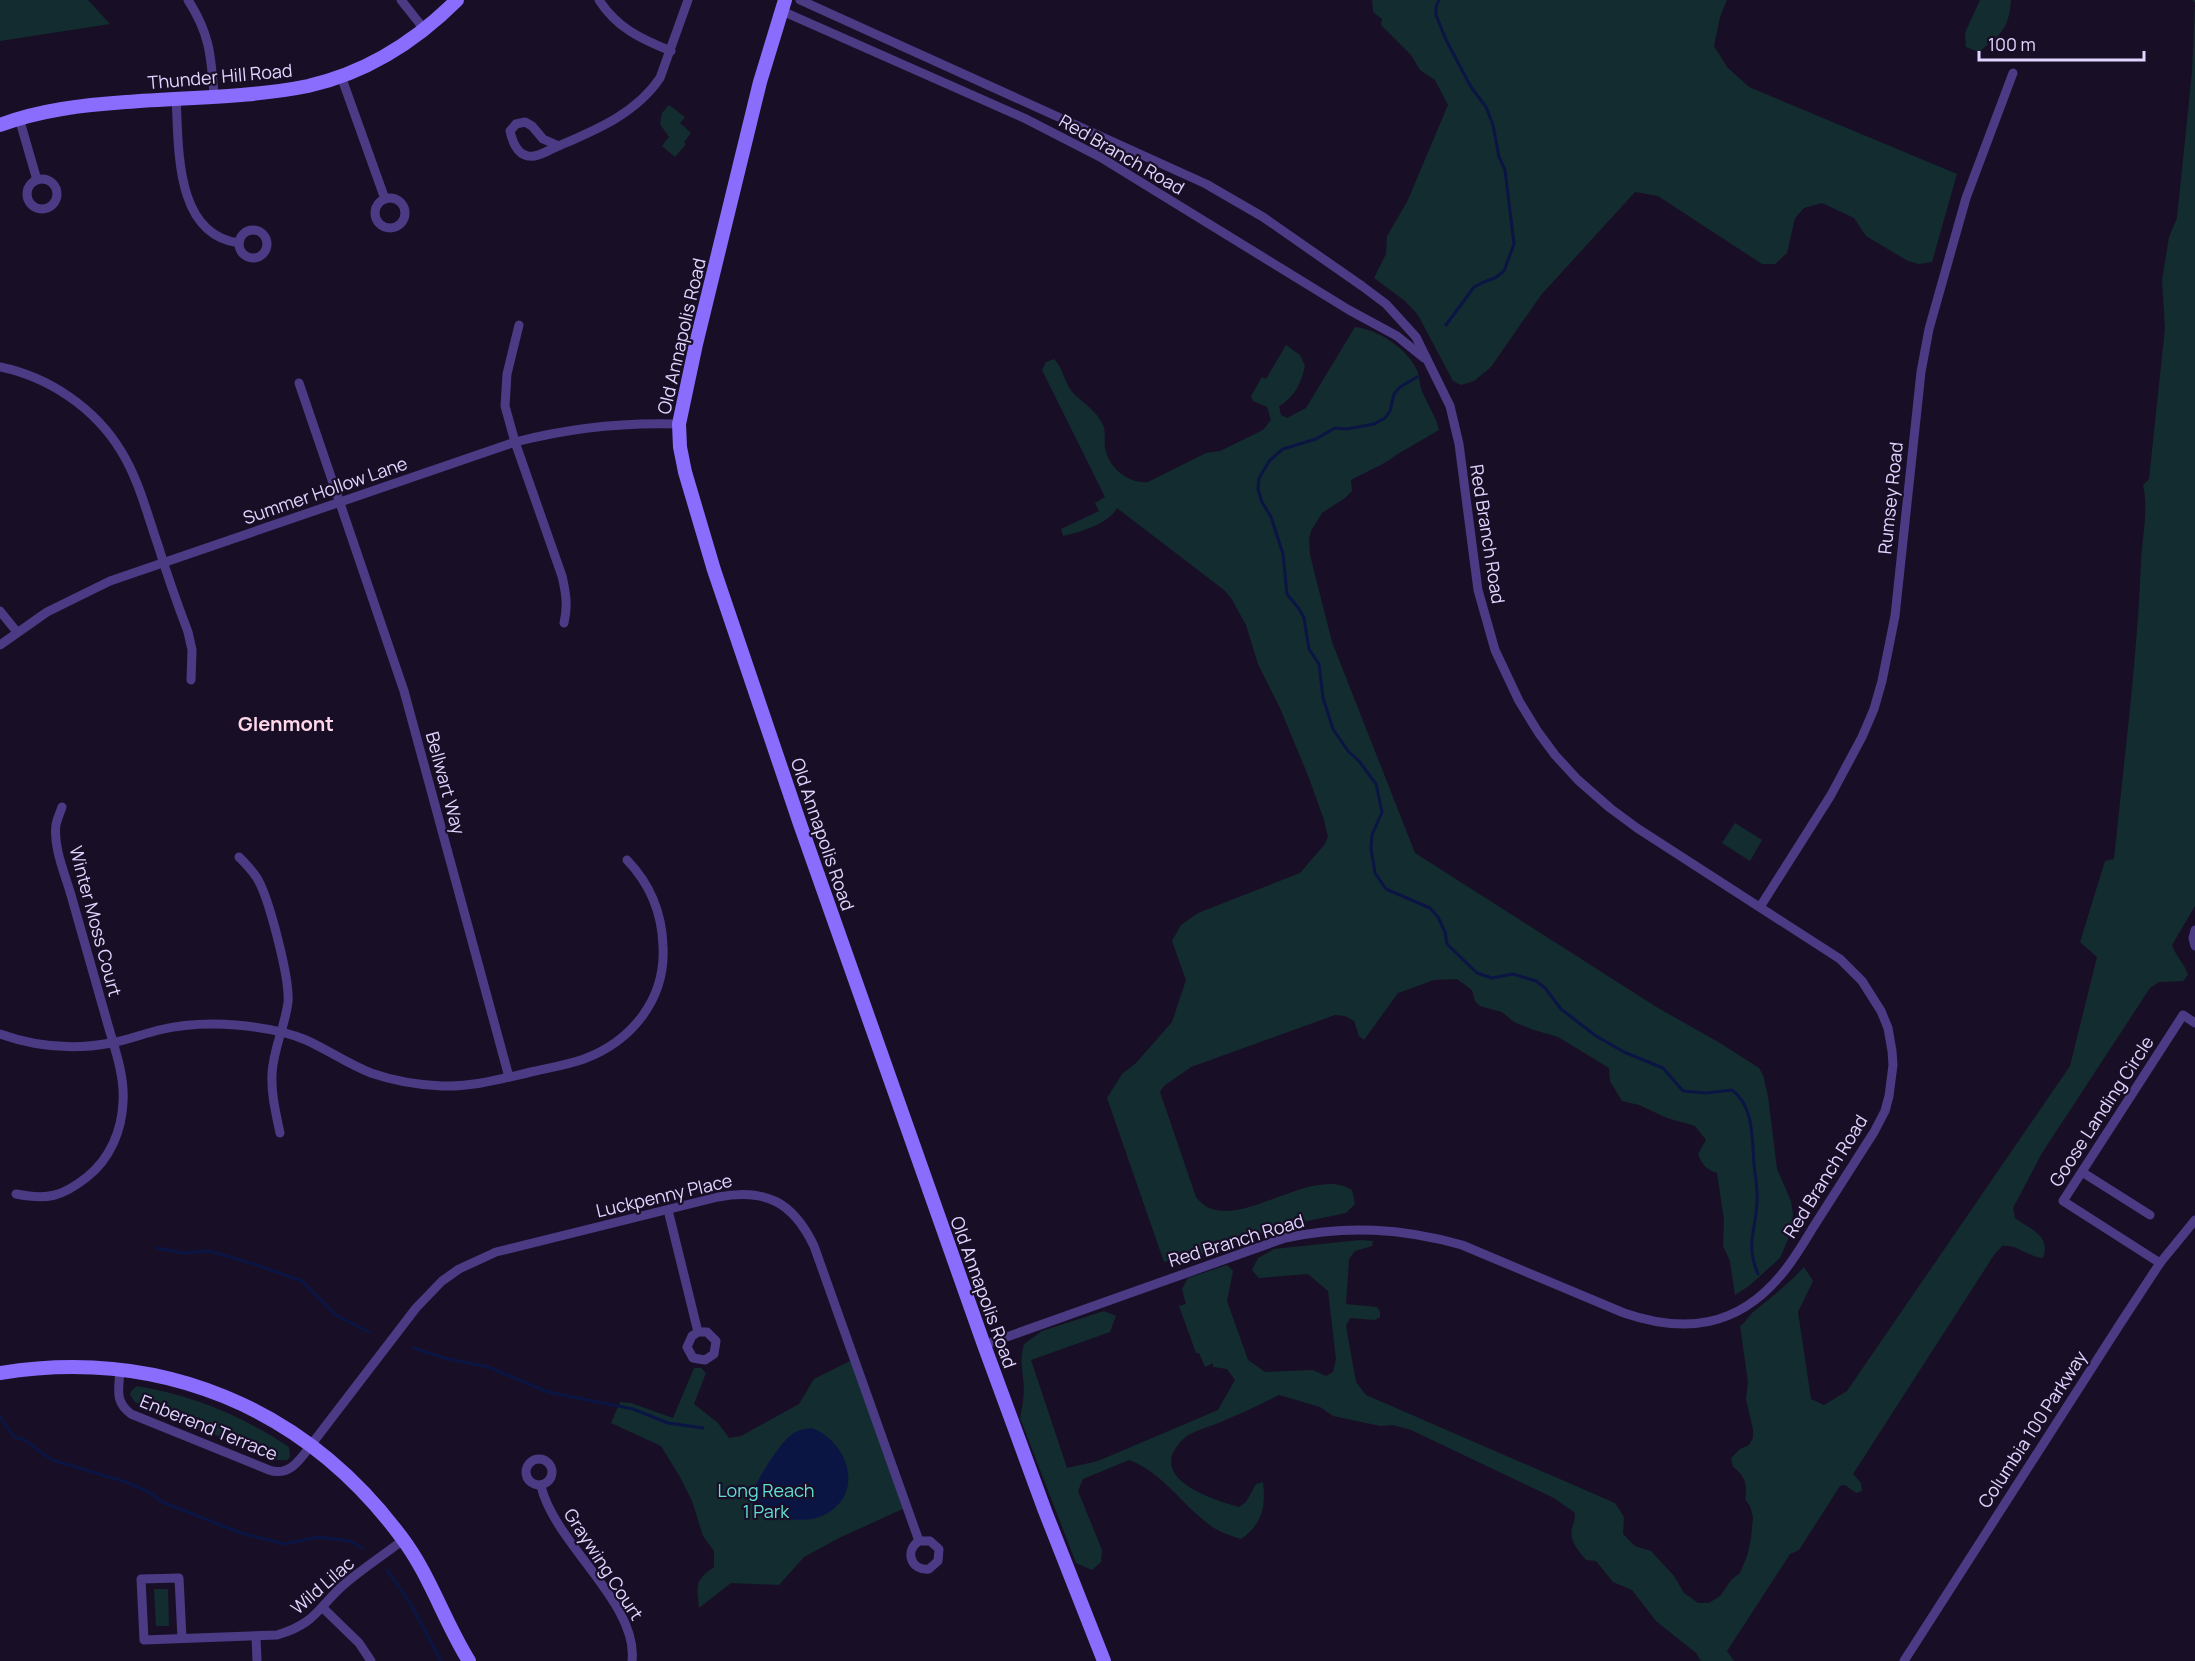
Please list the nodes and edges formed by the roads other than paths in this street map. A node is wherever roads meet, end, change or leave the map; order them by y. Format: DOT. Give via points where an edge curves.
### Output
graph roads {
  1 [pos="188,0"];
  2 [pos="400,0"];
  3 [pos="457,0"];
  4 [pos="599,0"];
  5 [pos="688,0"];
  6 [pos="800,0"];
  7 [pos="784,5"];
  8 [pos="424,29"];
  9 [pos="671,51"];
  10 [pos="2013,73"];
  11 [pos="340,76"];
  12 [pos="214,95"];
  13 [pos="176,98"];
  14 [pos="19,118"];
  15 [pos="0,125"];
  16 [pos="559,146"];
  17 [pos="37,180"];
  18 [pos="385,199"];
  19 [pos="239,243"];
  20 [pos="519,325"];
  21 [pos="1427,361"];
  22 [pos="0,367"];
  23 [pos="299,383"];
  24 [pos="679,424"];
  25 [pos="515,442"];
  26 [pos="339,502"];
  27 [pos="163,563"];
  28 [pos="0,611"];
  29 [pos="564,622"];
  30 [pos="17,632"];
  31 [pos="0,645"];
  32 [pos="191,680"];
  33 [pos="62,807"];
  34 [pos="239,857"];
  35 [pos="627,860"];
  36 [pos="1760,907"];
  37 [pos="2195,930"];
  38 [pos="2195,946"];
  39 [pos="2195,1023"];
  40 [pos="282,1033"];
  41 [pos="0,1034"];
  42 [pos="113,1043"];
  43 [pos="509,1077"];
  44 [pos="280,1133"];
  45 [pos="2082,1172"];
  46 [pos="16,1194"];
  47 [pos="668,1210"];
  48 [pos="2151,1215"];
  49 [pos="2195,1220"];
  50 [pos="2160,1263"];
  51 [pos="698,1332"];
  52 [pos="984,1345"];
  53 [pos="120,1370"];
  54 [pos="0,1373"];
  55 [pos="311,1445"];
  56 [pos="541,1486"];
  57 [pos="403,1540"];
  58 [pos="919,1541"];
  59 [pos="323,1608"];
  60 [pos="256,1637"];
  61 [pos="182,1638"];
  62 [pos="257,1661"];
  63 [pos="371,1661"];
  64 [pos="469,1661"];
  65 [pos="632,1661"];
  66 [pos="1104,1661"];
  67 [pos="1904,1661"];
  1 -- 12 [label="street" via="210,46"];
  2 -- 8 [label="street"];
  3 -- 8 [label="main road, Thunder Hill Road"];
  4 -- 9 [label="street" via="628,32"];
  5 -- 9 [label="street"];
  6 -- 21 [label="street, Red Branch Road" via="1206,184 1263,217 1386,304 1416,337"];
  7 -- 21 [label="street, Red Branch Road" via="1100,157 1397,336"];
  7 -- 24 [label="main road, Old Annapolis Road" via="760,82"];
  8 -- 11 [label="main road, Thunder Hill Road" via="387,55"];
  9 -- 16 [label="street" via="660,78 641,101 602,127"];
  10 -- 36 [label="street, Rumsey Road" via="1965,198 1929,329 1895,616 1876,700 1862,737 1831,795"];
  11 -- 12 [label="main road, Thunder Hill Road" via="272,92"];
  11 -- 18 [label="street"];
  12 -- 13 [label="main road, Thunder Hill Road"];
  13 -- 14 [label="main road, Thunder Hill Road" via="77,107"];
  13 -- 19 [label="street" via="183,183 191,207 219,238"];
  14 -- 15 [label="main road, Thunder Hill Road"];
  14 -- 17 [label="street"];
  16 -- 16 [label="street" via="525,122 510,131 518,149 527,156"];
  20 -- 25 [label="street" via="505,390 505,406"];
  21 -- 36 [label="street, Red Branch Road" via="1450,406 1456,429 1486,624 1519,701 1555,755 1610,808"];
  22 -- 27 [label="street" via="40,379 64,393 110,435 139,488"];
  23 -- 26 [label="street, Bellwart Way"];
  24 -- 25 [label="street, Summer Hollow Lane" via="584,427"];
  24 -- 52 [label="main road, Old Annapolis Road" via="685,472 736,638"];
  25 -- 26 [label="street, Summer Hollow Lane"];
  25 -- 29 [label="street" via="562,576 567,611"];
  26 -- 27 [label="street, Summer Hollow Lane"];
  26 -- 43 [label="street, Bellwart Way" via="404,691"];
  27 -- 30 [label="street, Summer Hollow Lane" via="86,591"];
  27 -- 32 [label="street" via="188,632"];
  28 -- 30 [label="street"];
  30 -- 31 [label="street, Summer Hollow Lane"];
  33 -- 42 [label="street, Winter Moss Court" via="56,824 60,857"];
  34 -- 40 [label="street" via="258,880 285,968 288,1003"];
  35 -- 43 [label="street" via="649,888 663,935 662,971 651,1004 628,1033 598,1054"];
  36 -- 52 [label="street, Red Branch Road" via="1840,959 1862,981 1872,993 1888,1029 1893,1065 1885,1111 1874,1132 1782,1275 1743,1308 1712,1321 1688,1325 1648,1322 1462,1245 1366,1228 1285,1238"];
  37 -- 38 [label="street"];
  39 -- 45 [label="street, Goose Landing Circle" via="2183,1015"];
  40 -- 42 [label="street" via="235,1024 184,1026"];
  40 -- 43 [label="street" via="370,1072 410,1083 464,1086"];
  40 -- 44 [label="street" via="272,1073"];
  41 -- 42 [label="street" via="43,1045"];
  42 -- 46 [label="street, Winter Moss Court" via="123,1103 116,1137 103,1162 64,1193 38,1198"];
  45 -- 48 [label="street"];
  45 -- 50 [label="street, Goose Landing Circle" via="2063,1201"];
  47 -- 51 [label="street"];
  47 -- 55 [label="street, Luckpenny Place" via="496,1252 459,1269 416,1308"];
  47 -- 58 [label="street, Luckpenny Place" via="736,1194 765,1196 788,1208 806,1228"];
  49 -- 50 [label="street, Columbia 100 Parkway"];
  50 -- 67 [label="street, Columbia 100 Parkway"];
  52 -- 66 [label="main road, Old Annapolis Road"];
  53 -- 54 [label="main road" via="72,1366"];
  53 -- 55 [label="main road" via="182,1381 218,1393 251,1408"];
  53 -- 55 [label="street, Enberend Terrace" via="118,1396 131,1414 268,1470 286,1471 297,1464"];
  55 -- 57 [label="main road" via="363,1491"];
  56 -- 65 [label="street, Graywing Court" via="550,1511 623,1618 632,1640"];
  57 -- 59 [label="street, Wild Lilac" via="345,1584"];
  57 -- 64 [label="main road"];
  59 -- 60 [label="street, Wild Lilac" via="291,1631"];
  59 -- 63 [label="street" via="359,1643"];
  60 -- 61 [label="street, Wild Lilac"];
  60 -- 62 [label="street"];
  61 -- 61 [label="street, Wild Lilac" via="144,1640 141,1579 179,1578"];
}
